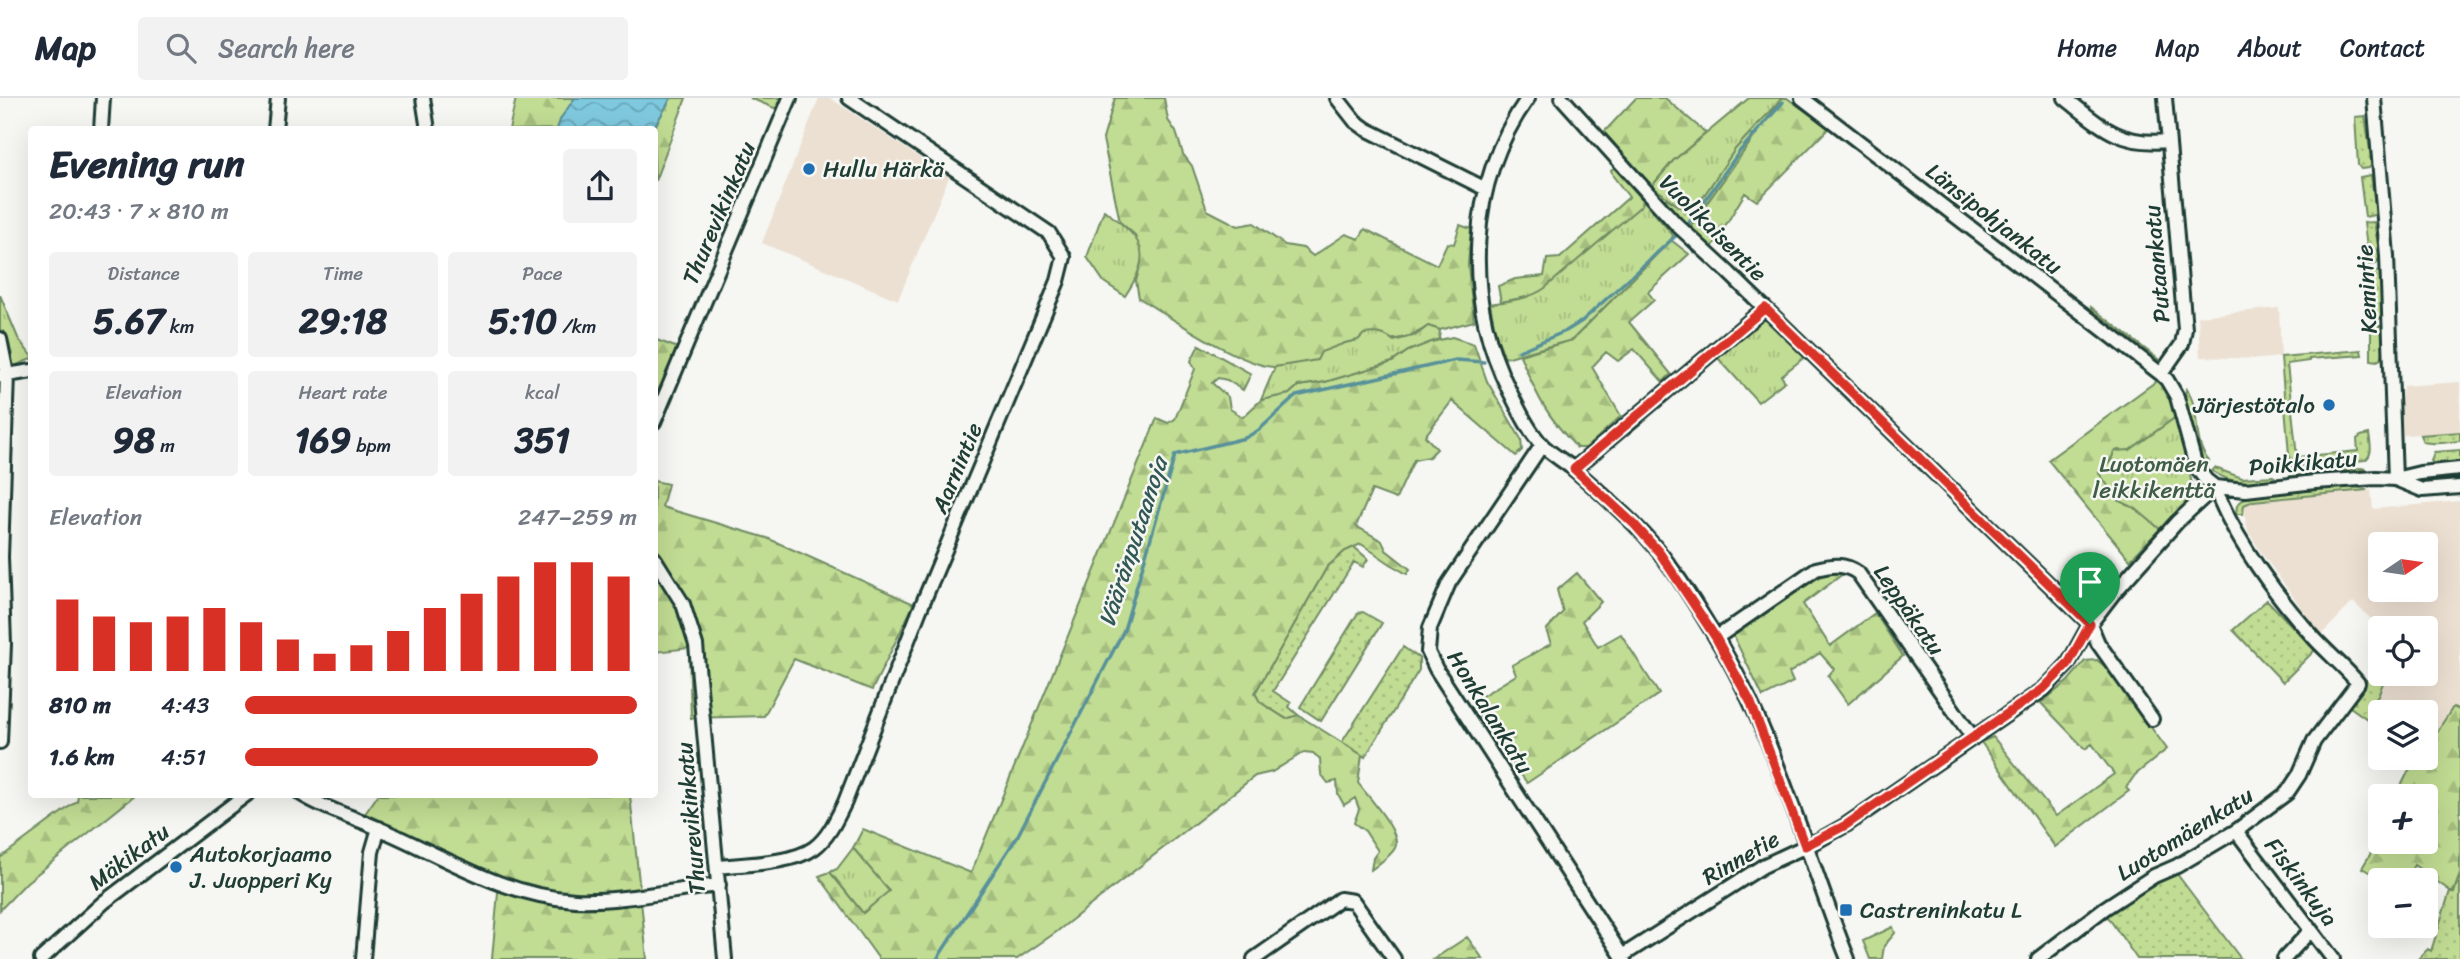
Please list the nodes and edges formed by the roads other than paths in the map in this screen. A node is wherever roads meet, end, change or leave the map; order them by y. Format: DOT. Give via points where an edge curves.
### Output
graph roads {
  1 [pos="103,98"];
  2 [pos="278,98"];
  3 [pos="423,98"];
  4 [pos="790,98"];
  5 [pos="849,98"];
  6 [pos="1337,98"];
  7 [pos="1528,98"];
  8 [pos="1562,98"];
  9 [pos="1803,98"];
  10 [pos="2065,98"];
  11 [pos="2165,98"];
  12 [pos="2374,98"];
  13 [pos="102,126"];
  14 [pos="275,126"];
  15 [pos="427,126"];
  16 [pos="2168,141"];
  17 [pos="1486,189"];
  18 [pos="1765,308"];
  19 [pos="0,339"];
  20 [pos="28,372"];
  21 [pos="2161,374"];
  22 [pos="3,375"];
  23 [pos="658,412"];
  24 [pos="1542,445"];
  25 [pos="1574,469"];
  26 [pos="2460,470"];
  27 [pos="2395,479"];
  28 [pos="2215,486"];
  29 [pos="2460,487"];
  30 [pos="1,557"];
  31 [pos="658,564"];
  32 [pos="2090,624"];
  33 [pos="1716,638"];
  34 [pos="2152,719"];
  35 [pos="1973,738"];
  36 [pos="0,742"];
  37 [pos="242,798"];
  38 [pos="309,798"];
  39 [pos="379,828"];
  40 [pos="2236,831"];
  41 [pos="1805,846"];
  42 [pos="717,867"];
  43 [pos="719,885"];
  44 [pos="2311,930"];
  45 [pos="1623,958"];
  46 [pos="41,959"];
  47 [pos="363,959"];
  48 [pos="725,959"];
  49 [pos="1254,959"];
  50 [pos="1394,959"];
  51 [pos="1848,959"];
  52 [pos="2038,959"];
  53 [pos="2284,959"];
  54 [pos="2333,959"];
  1 -- 13 [label="street"];
  2 -- 14 [label="street"];
  3 -- 15 [label="street"];
  4 -- 23 [label="street, Thurevikinkatu"];
  5 -- 42 [label="street, Aarnintie" via="1049,233 1064,257 831,829 813,849 793,858"];
  6 -- 17 [label="street" via="1366,129"];
  7 -- 17 [label="street" via="1508,130"];
  8 -- 18 [label="street, Vuolikaisentie" via="1676,224"];
  9 -- 21 [label="street, Länsipohjankatu"];
  10 -- 16 [label="street" via="2122,137 2147,143"];
  11 -- 16 [label="street, Putaankatu"];
  12 -- 27 [label="street, Kemintie" via="2387,256"];
  16 -- 21 [label="street, Putaankatu" via="2185,329 2182,344"];
  17 -- 24 [label="street" via="1477,270 1484,322 1500,372"];
  18 -- 25 [label="street"];
  18 -- 32 [label="street, Vuolikaisentie"];
  19 -- 22 [label="street"];
  20 -- 22 [label="street"];
  21 -- 28 [label="street" via="2177,397 2196,467"];
  22 -- 30 [label="street"];
  24 -- 25 [label="street"];
  24 -- 45 [label="street, Honkalankatu" via="1449,583 1430,628 1428,652"];
  25 -- 33 [label="street" via="1659,552"];
  26 -- 27 [label="street, Poikkikatu"];
  27 -- 28 [label="street, Poikkikatu" via="2246,490"];
  27 -- 29 [label="street, Poikkikatu" via="2422,490"];
  28 -- 32 [label="street, Rinnetie" via="2145,556"];
  28 -- 40 [label="street, Luotomäenkatu" via="2231,521 2279,596 2358,683 2314,741 2292,787"];
  30 -- 36 [label="street"];
  31 -- 42 [label="street, Thurevikinkatu" via="683,604 696,645"];
  32 -- 34 [label="street, Vuolikaisentie" via="2098,643"];
  32 -- 35 [label="street, Rinnetie" via="2068,664 2043,689"];
  33 -- 35 [label="street, Leppäkatu" via="1816,569 1849,566"];
  33 -- 41 [label="street" via="1751,703"];
  35 -- 41 [label="street, Rinnetie" via="1846,825"];
  37 -- 46 [label="street, Mäkikatu" via="104,902"];
  38 -- 39 [label="street"];
  39 -- 43 [label="street" via="464,869 531,893 575,900"];
  39 -- 47 [label="street" via="372,852"];
  40 -- 44 [label="street, Fiskinkuja"];
  40 -- 52 [label="street, Luotomäenkatu" via="2131,891"];
  41 -- 45 [label="street, Rinnetie" via="1763,866"];
  41 -- 51 [label="street"];
  42 -- 43 [label="street, Thurevikinkatu"];
  43 -- 48 [label="street, Thurevikinkatu"];
  44 -- 53 [label="street"];
  44 -- 54 [label="street, Fiskinkuja"];
  49 -- 50 [label="street" via="1347,898"];
}
